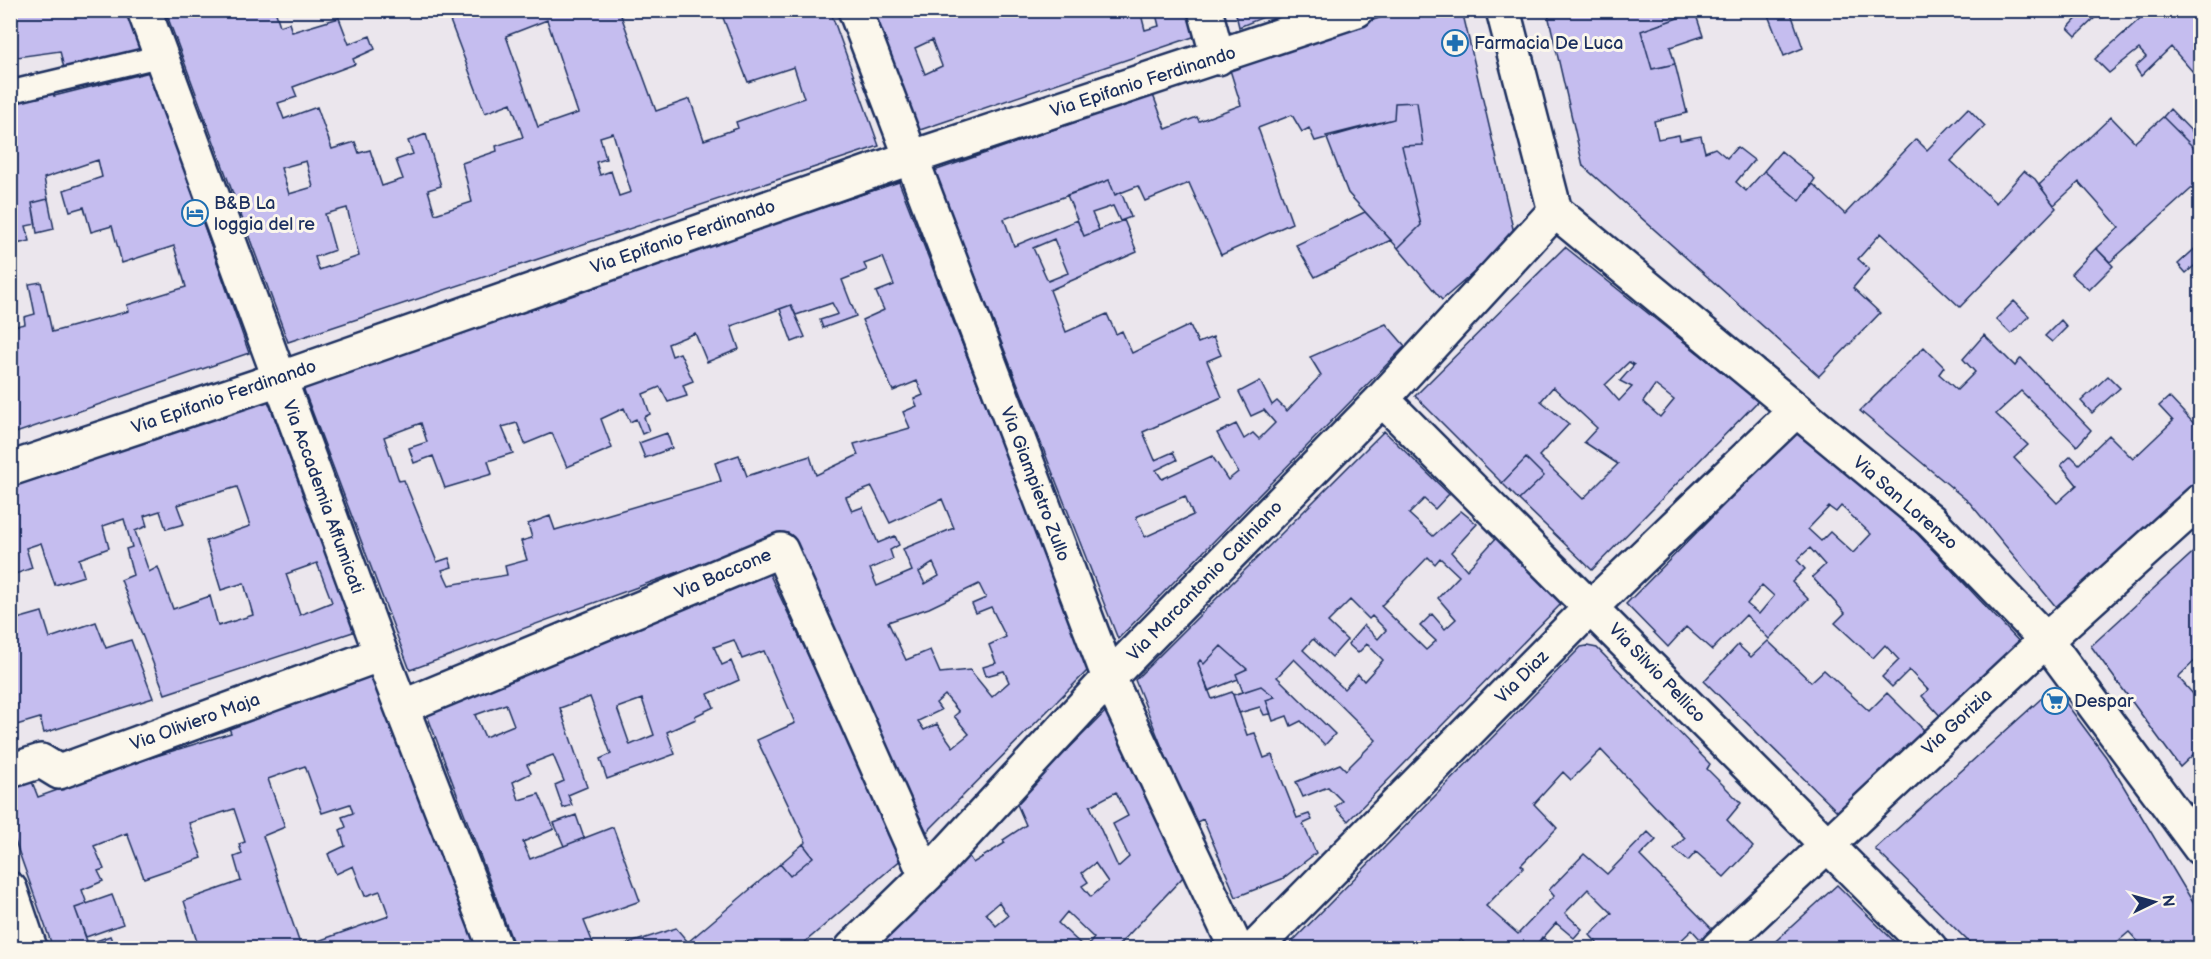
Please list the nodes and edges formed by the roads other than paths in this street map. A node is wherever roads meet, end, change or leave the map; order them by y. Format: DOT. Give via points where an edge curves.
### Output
graph roads {
  1 [pos="144,10"];
  2 [pos="855,10"];
  3 [pos="1205,10"];
  4 [pos="1357,10"];
  5 [pos="1503,10"];
  6 [pos="161,56"];
  7 [pos="1218,58"];
  8 [pos="10,92"];
  9 [pos="909,158"];
  10 [pos="1555,211"];
  11 [pos="279,379"];
  12 [pos="1382,399"];
  13 [pos="1795,411"];
  14 [pos="10,469"];
  15 [pos="2200,501"];
  16 [pos="1592,607"];
  17 [pos="2046,640"];
  18 [pos="381,654"];
  19 [pos="1109,678"];
  20 [pos="402,707"];
  21 [pos="10,771"];
  22 [pos="1825,846"];
  23 [pos="2200,848"];
  24 [pos="926,876"];
  25 [pos="10,889"];
  26 [pos="30,948"];
  27 [pos="495,948"];
  28 [pos="852,948"];
  29 [pos="1236,948"];
  30 [pos="1255,948"];
  31 [pos="1718,948"];
  32 [pos="1930,948"];
  1 -- 6 [label="street, Via Accademia Affumicati"];
  2 -- 9 [label="street, Via Giampietro Zullo"];
  3 -- 7 [label="street"];
  4 -- 7 [label="street, Via Epifanio Ferdinando"];
  5 -- 10 [label="street"];
  6 -- 8 [label="lane"];
  6 -- 11 [label="street, Via Accademia Affumicati"];
  7 -- 9 [label="street, Via Epifanio Ferdinando"];
  9 -- 11 [label="street, Via Epifanio Ferdinando"];
  9 -- 19 [label="street, Via Giampietro Zullo"];
  10 -- 12 [label="street, Via Marcantonio Catiniano"];
  10 -- 13 [label="street, Via San Lorenzo"];
  11 -- 14 [label="street, Via Epifanio Ferdinando"];
  11 -- 18 [label="street, Via Accademia Affumicati"];
  12 -- 16 [label="street, Via Silvio Pellico"];
  12 -- 19 [label="street, Via Marcantonio Catiniano"];
  13 -- 16 [label="street, Via Diaz"];
  13 -- 17 [label="street, Via San Lorenzo" via="1931,521"];
  15 -- 17 [label="street, Via Gorizia"];
  16 -- 22 [label="street, Via Silvio Pellico"];
  16 -- 30 [label="street, Via Diaz"];
  17 -- 22 [label="street, Via Gorizia"];
  17 -- 23 [label="street, Via San Lorenzo"];
  18 -- 20 [label="street, Via Accademia Affumicati"];
  18 -- 21 [label="street, Via Oliviero Maja" via="59,772 41,761"];
  19 -- 24 [label="street, Via Marcantonio Catiniano"];
  19 -- 29 [label="street, Via Giampietro Zullo"];
  20 -- 24 [label="street, Via Baccone" via="781,550"];
  20 -- 27 [label="street, Via Accademia Affumicati"];
  22 -- 31 [label="street, Via Gorizia"];
  22 -- 32 [label="street, Via Silvio Pellico"];
  24 -- 28 [label="street, Via Marcantonio Catiniano"];
  25 -- 26 [label="street"];
}
